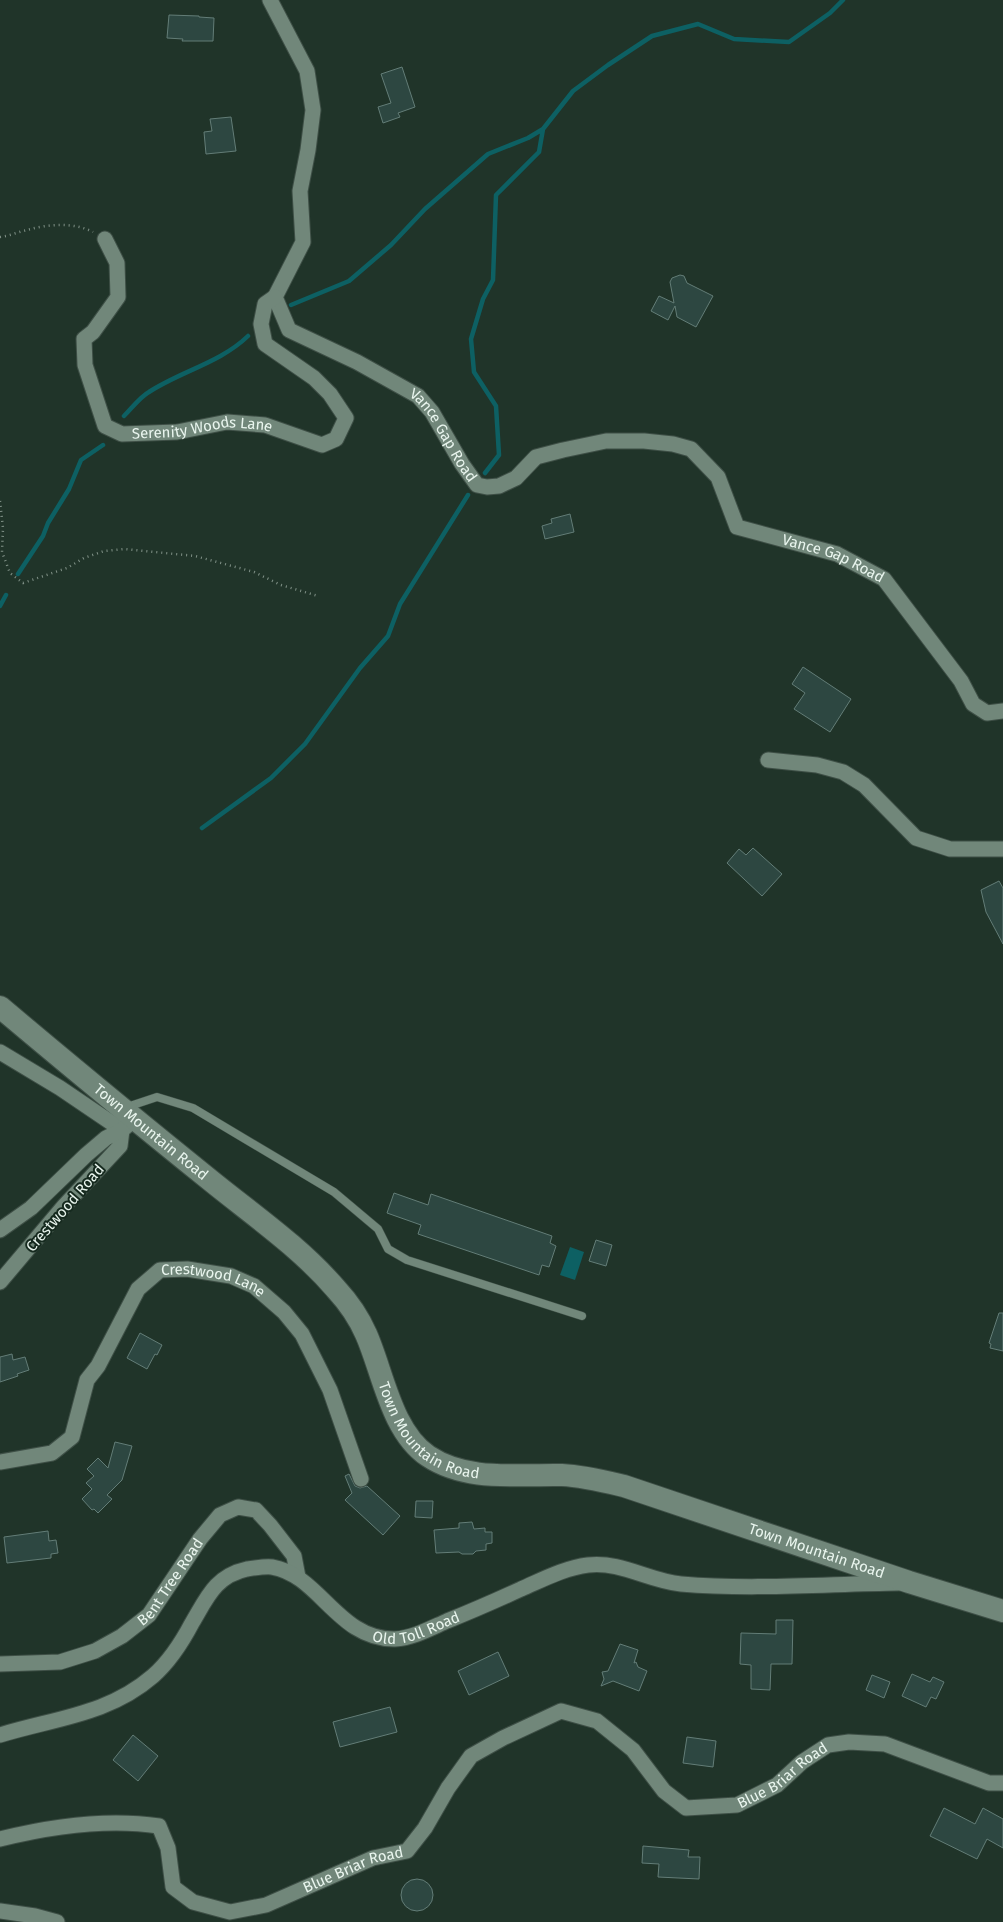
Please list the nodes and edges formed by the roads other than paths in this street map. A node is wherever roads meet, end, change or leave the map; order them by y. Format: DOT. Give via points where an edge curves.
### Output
graph roads {
  1 [pos="270,0"];
  2 [pos="105,239"];
  3 [pos="275,297"];
  4 [pos="1003,711"];
  5 [pos="768,760"];
  6 [pos="1003,849"];
  7 [pos="0,1007"];
  8 [pos="0,1052"];
  9 [pos="126,1119"];
  10 [pos="0,1230"];
  11 [pos="0,1282"];
  12 [pos="582,1316"];
  13 [pos="0,1462"];
  14 [pos="361,1479"];
  15 [pos="298,1577"];
  16 [pos="909,1582"];
  17 [pos="1003,1611"];
  18 [pos="0,1664"];
  19 [pos="0,1735"];
  20 [pos="1003,1783"];
  21 [pos="0,1839"];
  22 [pos="0,1912"];
  23 [pos="57,1922"];
  1 -- 3 [label="street" via="306,71 313,110 300,192 303,242"];
  2 -- 3 [label="street, Serenity Woods Lane" via="117,263 118,297 93,332 84,339 85,365 105,426 122,434 177,432 227,422 265,425 322,445 336,439 346,418 330,394 314,378 265,344 261,324 265,304"];
  3 -- 4 [label="street, Vance Gap Road" via="289,330 418,396 432,412 477,485 499,486 516,478 536,457 606,442 651,442 691,449 718,477 737,527 837,554 884,579 961,682 973,704 987,712"];
  5 -- 6 [label="street" via="817,765 843,772 864,785 916,838 950,849"];
  7 -- 9 [label="main road, Town Mountain Road"];
  8 -- 9 [label="street" via="60,1088"];
  9 -- 10 [label="street" via="31,1208"];
  9 -- 11 [label="street, Crestwood Road" via="120,1146"];
  9 -- 12 [label="lane" via="139,1102 156,1097 194,1108 334,1192 378,1229 388,1249 408,1260"];
  9 -- 16 [label="main road, Town Mountain Road" via="300,1253 337,1289 366,1333 394,1411 411,1439 426,1454 449,1468 498,1475 564,1475 624,1486"];
  13 -- 14 [label="street, Crestwood Lane" via="52,1453 72,1437 87,1380 98,1366 138,1289 160,1270 187,1269 231,1276 254,1286 284,1312 302,1334 330,1390"];
  15 -- 16 [label="street, Old Toll Road" via="352,1626 373,1636 396,1639 421,1633 544,1579 589,1565 619,1567 677,1584"];
  15 -- 18 [label="street, Bent Tree Road" via="294,1556 270,1525 256,1510 238,1507 220,1515 148,1615 122,1636 95,1651 60,1662"];
  15 -- 19 [label="street, Old Toll Road" via="272,1566 246,1569 222,1580 204,1599 174,1654 154,1675 124,1697 98,1709"];
  16 -- 17 [label="main road, Town Mountain Road"];
  20 -- 21 [label="street, Blue Briar Road" via="989,1783 885,1744 849,1742 828,1745 777,1784 737,1805 686,1808 664,1791 633,1750 597,1721 560,1711 471,1756 407,1851 372,1858 266,1905 230,1912 193,1902 173,1887 168,1848 160,1826 132,1822 102,1823 37,1830"];
  22 -- 23 [label="street"];
}
